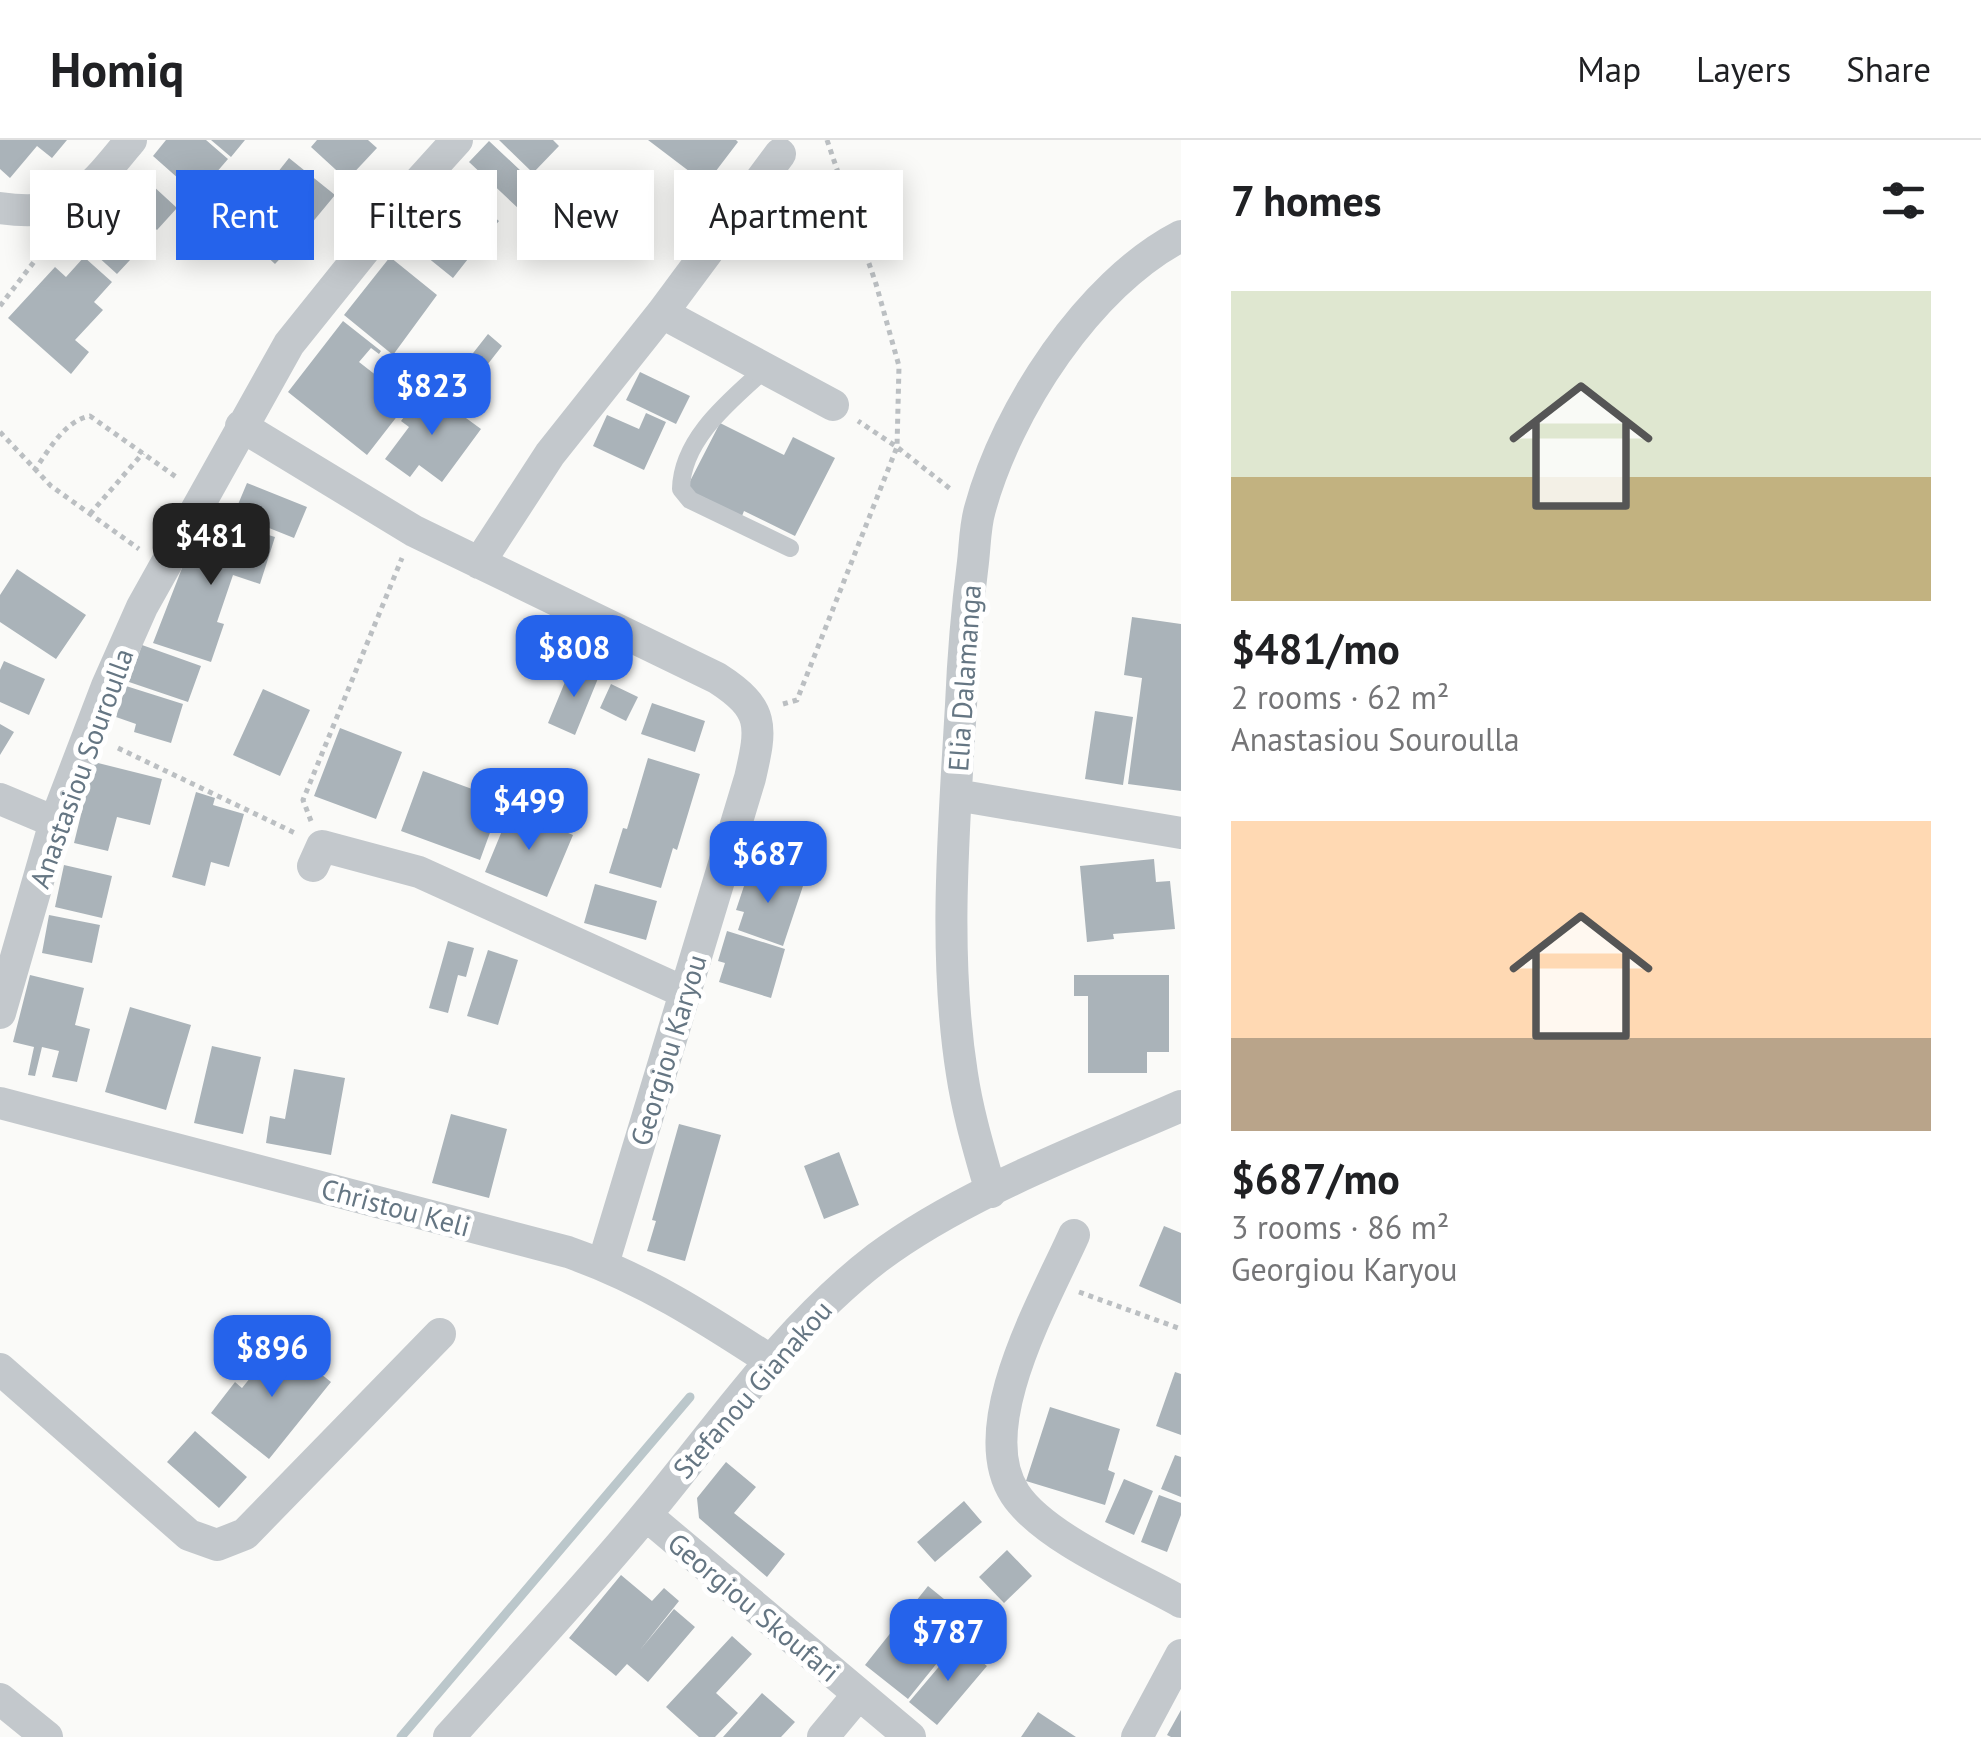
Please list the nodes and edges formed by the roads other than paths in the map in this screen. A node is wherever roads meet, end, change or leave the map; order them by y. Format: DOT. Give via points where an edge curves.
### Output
graph roads {
  1 [pos="130,140"];
  2 [pos="457,140"];
  3 [pos="780,154"];
  4 [pos="0,208"];
  5 [pos="1181,236"];
  6 [pos="662,313"];
  7 [pos="766,368"];
  8 [pos="833,404"];
  9 [pos="241,426"];
  10 [pos="790,548"];
  11 [pos="478,563"];
  12 [pos="956,795"];
  13 [pos="0,799"];
  14 [pos="55,822"];
  15 [pos="1181,833"];
  16 [pos="318,856"];
  17 [pos="686,992"];
  18 [pos="0,1014"];
  19 [pos="0,1103"];
  20 [pos="1181,1106"];
  21 [pos="991,1192"];
  22 [pos="1074,1236"];
  23 [pos="603,1264"];
  24 [pos="440,1334"];
  25 [pos="771,1361"];
  26 [pos="0,1369"];
  27 [pos="646,1515"];
  28 [pos="1181,1602"];
  29 [pos="1181,1655"];
  30 [pos="858,1695"];
  31 [pos="0,1699"];
  32 [pos="47,1737"];
  33 [pos="449,1737"];
  34 [pos="823,1737"];
  35 [pos="910,1737"];
  36 [pos="1138,1737"];
  1 -- 4 [label="street" via="88,191 65,204"];
  2 -- 9 [label="street, Anastasiou Souroulla" via="290,344"];
  3 -- 6 [label="street"];
  5 -- 12 [label="street, Elia Dalamanga" via="1110,291 1057,348 1006,438 979,511"];
  6 -- 7 [label="street"];
  6 -- 11 [label="street" via="550,454"];
  7 -- 8 [label="street"];
  7 -- 10 [label="lane" via="711,419 682,473 681,489 690,500"];
  9 -- 11 [label="street"];
  9 -- 14 [label="street, Anastasiou Souroulla" via="135,622"];
  11 -- 17 [label="street, Georgiou Karyou" via="717,678 756,712 760,731 750,778"];
  12 -- 15 [label="street"];
  12 -- 21 [label="street, Elia Dalamanga" via="956,1008 965,1090"];
  13 -- 14 [label="street"];
  14 -- 18 [label="street, Anastasiou Souroulla"];
  16 -- 17 [label="street" via="418,872"];
  17 -- 23 [label="street, Georgiou Karyou"];
  19 -- 23 [label="street, Christou Keli"];
  20 -- 21 [label="street, Stefanou Gianakou"];
  21 -- 25 [label="street, Stefanou Gianakou" via="879,1257"];
  22 -- 28 [label="street" via="1004,1403 1000,1432 1014,1492 1065,1538"];
  23 -- 25 [label="street, Christou Keli" via="682,1302"];
  24 -- 26 [label="street" via="245,1534 217,1546 188,1535"];
  25 -- 27 [label="street, Stefanou Gianakou"];
  27 -- 30 [label="street, Georgiou Skoufari"];
  27 -- 33 [label="street, Stefanou Gianakou"];
  29 -- 36 [label="street"];
  30 -- 34 [label="street"];
  30 -- 35 [label="street, Georgiou Skoufari"];
  31 -- 32 [label="street"];
}
